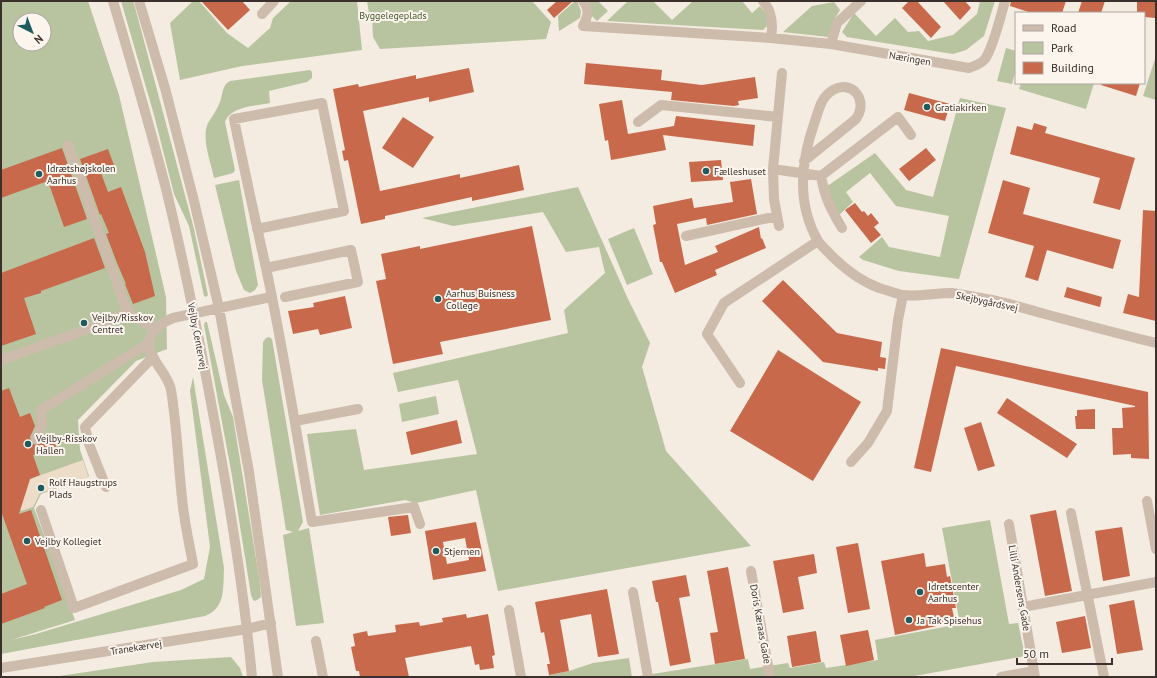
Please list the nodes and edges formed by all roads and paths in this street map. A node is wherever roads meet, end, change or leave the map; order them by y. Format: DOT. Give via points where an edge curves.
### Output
graph roads {
  1 [pos="113,1"];
  2 [pos="139,1"];
  3 [pos="274,1"];
  4 [pos="583,1"];
  5 [pos="763,1"];
  6 [pos="861,1"];
  7 [pos="1005,1"];
  8 [pos="262,14"];
  9 [pos="771,38"];
  10 [pos="831,44"];
  11 [pos="782,73"];
  12 [pos="778,117"];
  13 [pos="638,122"];
  14 [pos="911,135"];
  15 [pos="68,145"];
  16 [pos="804,161"];
  17 [pos="773,169"];
  18 [pos="802,173"];
  19 [pos="821,176"];
  20 [pos="842,228"];
  21 [pos="256,229"];
  22 [pos="686,236"];
  23 [pos="818,241"];
  24 [pos="266,268"];
  25 [pos="903,295"];
  26 [pos="271,297"];
  27 [pos="284,297"];
  28 [pos="219,308"];
  29 [pos="128,312"];
  30 [pos="194,314"];
  31 [pos="157,329"];
  32 [pos="149,343"];
  33 [pos="1156,343"];
  34 [pos="153,357"];
  35 [pos="1,360"];
  36 [pos="740,383"];
  37 [pos="358,409"];
  38 [pos="295,421"];
  39 [pos="36,439"];
  40 [pos="851,462"];
  41 [pos="106,487"];
  42 [pos="1147,501"];
  43 [pos="41,510"];
  44 [pos="1071,513"];
  45 [pos="420,524"];
  46 [pos="1009,524"];
  47 [pos="1156,549"];
  48 [pos="751,571"];
  49 [pos="1156,582"];
  50 [pos="633,592"];
  51 [pos="1087,595"];
  52 [pos="1023,607"];
  53 [pos="509,610"];
  54 [pos="272,623"];
  55 [pos="247,629"];
  56 [pos="316,641"];
  57 [pos="1,668"];
  58 [pos="1035,674"];
  59 [pos="252,677"];
  60 [pos="278,677"];
  61 [pos="323,677"];
  62 [pos="521,677"];
  63 [pos="648,677"];
  64 [pos="770,677"];
  65 [pos="1001,677"];
  66 [pos="1104,677"];
  1 -- 30 [label="street, Vejlby Centervej" via="142,96"];
  2 -- 28 [label="street" via="165,88"];
  3 -- 8 [label="street"];
  4 -- 9 [label="street, Næringen" via="588,14 583,26"];
  5 -- 9 [label="street" via="773,26"];
  6 -- 10 [label="street" via="837,23"];
  7 -- 10 [label="street, Næringen" via="990,50 985,59 969,68"];
  9 -- 10 [label="street, Næringen"];
  11 -- 12 [label="street"];
  12 -- 13 [label="street" via="661,106"];
  12 -- 17 [label="street"];
  14 -- 19 [label="street" via="898,117"];
  15 -- 29 [label="street"];
  16 -- 16 [label="street, Skejbygårdsvej" via="860,114 861,101 852,89 834,89 823,98 810,133"];
  16 -- 18 [label="street, Skejbygårdsvej"];
  17 -- 18 [label="street"];
  17 -- 22 [label="street" via="778,221"];
  18 -- 19 [label="street"];
  18 -- 23 [label="street, Skejbygårdsvej" via="804,199"];
  19 -- 20 [label="street" via="825,198"];
  21 -- 21 [label="street" via="234,119 322,103 344,211"];
  21 -- 24 [label="street"];
  23 -- 25 [label="street, Skejbygårdsvej" via="838,262 863,281"];
  23 -- 36 [label="street" via="724,303 706,334"];
  24 -- 26 [label="street"];
  24 -- 27 [label="street" via="351,250 358,282"];
  25 -- 33 [label="street, Skejbygårdsvej" via="951,294 989,300"];
  25 -- 40 [label="street" via="887,411 868,443"];
  26 -- 28 [label="street"];
  26 -- 38 [label="street"];
  28 -- 30 [label="street"];
  28 -- 54 [label="street" via="249,472"];
  29 -- 31 [label="street"];
  29 -- 35 [label="street"];
  30 -- 31 [label="street" via="173,318 162,323"];
  30 -- 55 [label="street, Vejlby Centervej" via="224,474"];
  31 -- 32 [label="street"];
  32 -- 34 [label="street"];
  32 -- 39 [label="street" via="41,410 42,426"];
  34 -- 41 [label="street" via="85,428"];
  34 -- 43 [label="street" via="171,387 186,531 193,564 74,608"];
  37 -- 38 [label="street"];
  38 -- 45 [label="street" via="312,522 414,507"];
  42 -- 47 [label="street"];
  44 -- 51 [label="street"];
  46 -- 52 [label="street, Lilli Andersens Gade"];
  48 -- 64 [label="street, Doris Kæraas Gade"];
  49 -- 51 [label="street"];
  50 -- 63 [label="street"];
  51 -- 52 [label="street"];
  51 -- 66 [label="street"];
  52 -- 58 [label="street, Lilli Andersens Gade"];
  53 -- 62 [label="street"];
  54 -- 55 [label="street, Tranekærvej"];
  54 -- 60 [label="street"];
  55 -- 57 [label="street, Tranekærvej"];
  55 -- 59 [label="street, Vejlby Centervej"];
  56 -- 61 [label="street"];
  58 -- 65 [label="street"];
}
